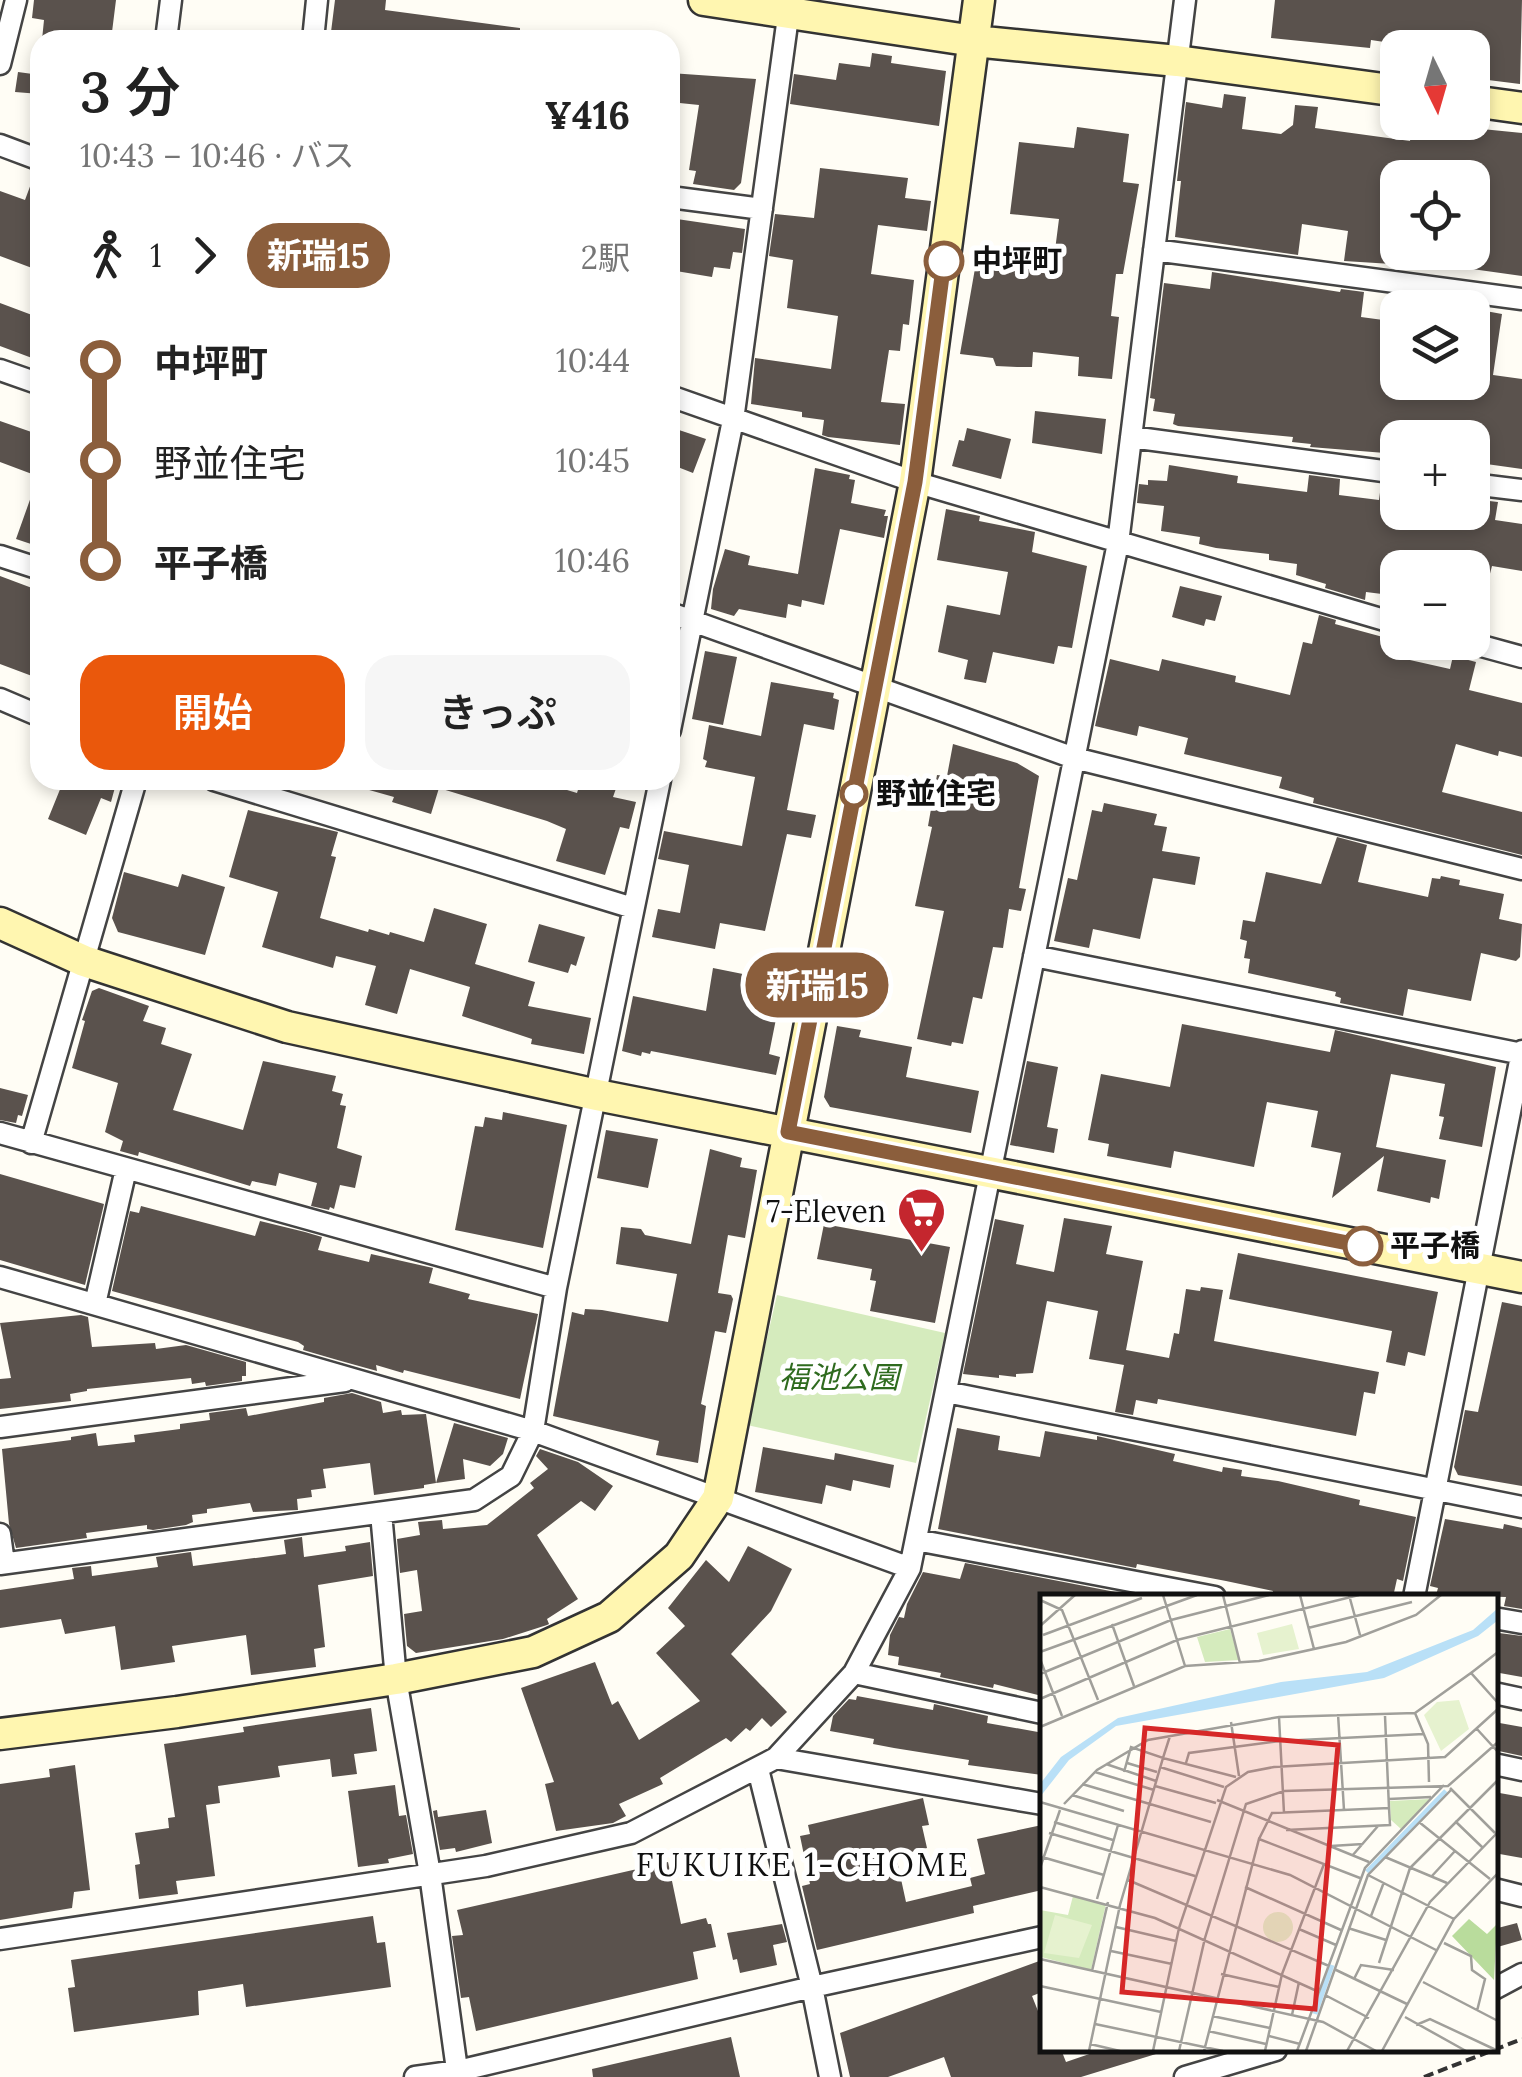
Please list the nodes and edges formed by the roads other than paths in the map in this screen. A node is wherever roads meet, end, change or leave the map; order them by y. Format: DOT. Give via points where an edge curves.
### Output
graph roads {
  1 [pos="16,0"];
  2 [pos="172,0"];
  3 [pos="317,0"];
  4 [pos="704,0"];
  5 [pos="979,0"];
  6 [pos="1185,0"];
  7 [pos="789,5"];
  8 [pos="168,30"];
  9 [pos="314,30"];
  10 [pos="974,41"];
  11 [pos="1177,60"];
  12 [pos="0,64"];
  13 [pos="1380,88"];
  14 [pos="1490,104"];
  15 [pos="1522,108"];
  16 [pos="0,145"];
  17 [pos="30,156"];
  18 [pos="680,198"];
  19 [pos="762,209"];
  20 [pos="1154,250"];
  21 [pos="1522,299"];
  22 [pos="0,370"];
  23 [pos="30,380"];
  24 [pos="680,400"];
  25 [pos="734,420"];
  26 [pos="1130,436"];
  27 [pos="1380,471"];
  28 [pos="915,482"];
  29 [pos="1490,486"];
  30 [pos="1522,490"];
  31 [pos="1118,543"];
  32 [pos="0,556"];
  33 [pos="30,566"];
  34 [pos="680,617"];
  35 [pos="1380,619"];
  36 [pos="692,621"];
  37 [pos="1490,648"];
  38 [pos="1522,657"];
  39 [pos="680,680"];
  40 [pos="875,687"];
  41 [pos="0,699"];
  42 [pos="30,712"];
  43 [pos="1074,758"];
  44 [pos="133,790"];
  45 [pos="247,790"];
  46 [pos="658,790"];
  47 [pos="1522,869"];
  48 [pos="634,908"];
  49 [pos="0,923"];
  50 [pos="1034,956"];
  51 [pos="84,961"];
  52 [pos="1522,1053"];
  53 [pos="597,1095"];
  54 [pos="788,1132"];
  55 [pos="0,1133"];
  56 [pos="31,1143"];
  57 [pos="126,1170"];
  58 [pos="990,1172"];
  59 [pos="1479,1268"];
  60 [pos="1522,1277"];
  61 [pos="4,1280"];
  62 [pos="556,1288"];
  63 [pos="95,1304"];
  64 [pos="356,1380"];
  65 [pos="946,1392"];
  66 [pos="0,1427"];
  67 [pos="533,1431"];
  68 [pos="1435,1490"];
  69 [pos="718,1498"];
  70 [pos="1522,1507"];
  71 [pos="380,1513"];
  72 [pos="0,1534"];
  73 [pos="916,1540"];
  74 [pos="2,1564"];
  75 [pos="910,1568"];
  76 [pos="1199,1594"];
  77 [pos="1415,1594"];
  78 [pos="1497,1619"];
  79 [pos="1522,1623"];
  80 [pos="854,1674"];
  81 [pos="396,1679"];
  82 [pos="1497,1694"];
  83 [pos="1522,1698"];
  84 [pos="1040,1712"];
  85 [pos="0,1734"];
  86 [pos="767,1763"];
  87 [pos="1497,1765"];
  88 [pos="1522,1770"];
  89 [pos="1040,1804"];
  90 [pos="430,1874"];
  91 [pos="1497,1891"];
  92 [pos="1522,1896"];
  93 [pos="1040,1937"];
  94 [pos="0,1939"];
  95 [pos="1522,1974"];
  96 [pos="812,1987"];
  97 [pos="1497,1987"];
  98 [pos="1269,2052"];
  99 [pos="458,2074"];
  100 [pos="415,2077"];
  101 [pos="830,2077"];
  102 [pos="1185,2077"];
  1 -- 12 [label="street"];
  2 -- 8 [label="street"];
  3 -- 9 [label="street"];
  4 -- 7 [label="street"];
  5 -- 10 [label="street"];
  6 -- 11 [label="street"];
  7 -- 10 [label="street"];
  7 -- 19 [label="street"];
  10 -- 11 [label="street"];
  10 -- 28 [label="street"];
  11 -- 13 [label="street"];
  11 -- 20 [label="street"];
  14 -- 15 [label="street"];
  16 -- 17 [label="street"];
  18 -- 19 [label="street"];
  19 -- 25 [label="street"];
  20 -- 21 [label="street"];
  20 -- 26 [label="street"];
  22 -- 23 [label="street"];
  24 -- 25 [label="street"];
  25 -- 28 [label="street"];
  25 -- 36 [label="street"];
  26 -- 27 [label="street"];
  26 -- 31 [label="street"];
  28 -- 31 [label="street"];
  28 -- 40 [label="street"];
  29 -- 30 [label="street"];
  31 -- 35 [label="street"];
  31 -- 43 [label="street"];
  32 -- 33 [label="street"];
  34 -- 36 [label="street"];
  36 -- 39 [label="street"];
  36 -- 40 [label="street"];
  37 -- 38 [label="street"];
  40 -- 43 [label="street"];
  40 -- 54 [label="street"];
  41 -- 42 [label="street"];
  43 -- 47 [label="street"];
  43 -- 50 [label="street"];
  44 -- 51 [label="street"];
  45 -- 48 [label="street"];
  46 -- 48 [label="street"];
  48 -- 53 [label="street"];
  49 -- 51 [label="street"];
  50 -- 52 [label="street"];
  50 -- 58 [label="street"];
  51 -- 53 [label="street" via="287,1027"];
  51 -- 56 [label="street"];
  52 -- 59 [label="street"];
  53 -- 54 [label="street"];
  53 -- 62 [label="street"];
  54 -- 58 [label="street"];
  54 -- 69 [label="street"];
  55 -- 56 [label="street"];
  56 -- 57 [label="street"];
  57 -- 62 [label="street"];
  57 -- 63 [label="street"];
  58 -- 59 [label="street"];
  58 -- 65 [label="street"];
  59 -- 60 [label="street"];
  59 -- 68 [label="street"];
  61 -- 63 [label="street"];
  62 -- 67 [label="street"];
  63 -- 64 [label="street"];
  64 -- 66 [label="street"];
  64 -- 67 [label="street"];
  65 -- 68 [label="street"];
  65 -- 73 [label="street"];
  67 -- 69 [label="street"];
  67 -- 71 [label="street" via="511,1476 474,1500"];
  68 -- 70 [label="street"];
  68 -- 77 [label="street"];
  69 -- 75 [label="street"];
  69 -- 81 [label="street" via="679,1556 609,1617 533,1652"];
  71 -- 74 [label="street"];
  71 -- 81 [label="street"];
  72 -- 74 [label="street"];
  73 -- 75 [label="street"];
  73 -- 76 [label="street"];
  75 -- 80 [label="street"];
  78 -- 79 [label="street"];
  80 -- 84 [label="street"];
  80 -- 86 [label="street"];
  81 -- 85 [label="street"];
  81 -- 90 [label="street"];
  82 -- 83 [label="street"];
  86 -- 89 [label="street"];
  86 -- 90 [label="street" via="630,1833"];
  86 -- 96 [label="street"];
  87 -- 88 [label="street"];
  90 -- 94 [label="street"];
  90 -- 99 [label="street"];
  91 -- 92 [label="street"];
  93 -- 96 [label="street"];
  95 -- 97 [label="street"];
  96 -- 99 [label="street"];
  96 -- 101 [label="street"];
  98 -- 102 [label="street"];
  99 -- 100 [label="street"];
}
